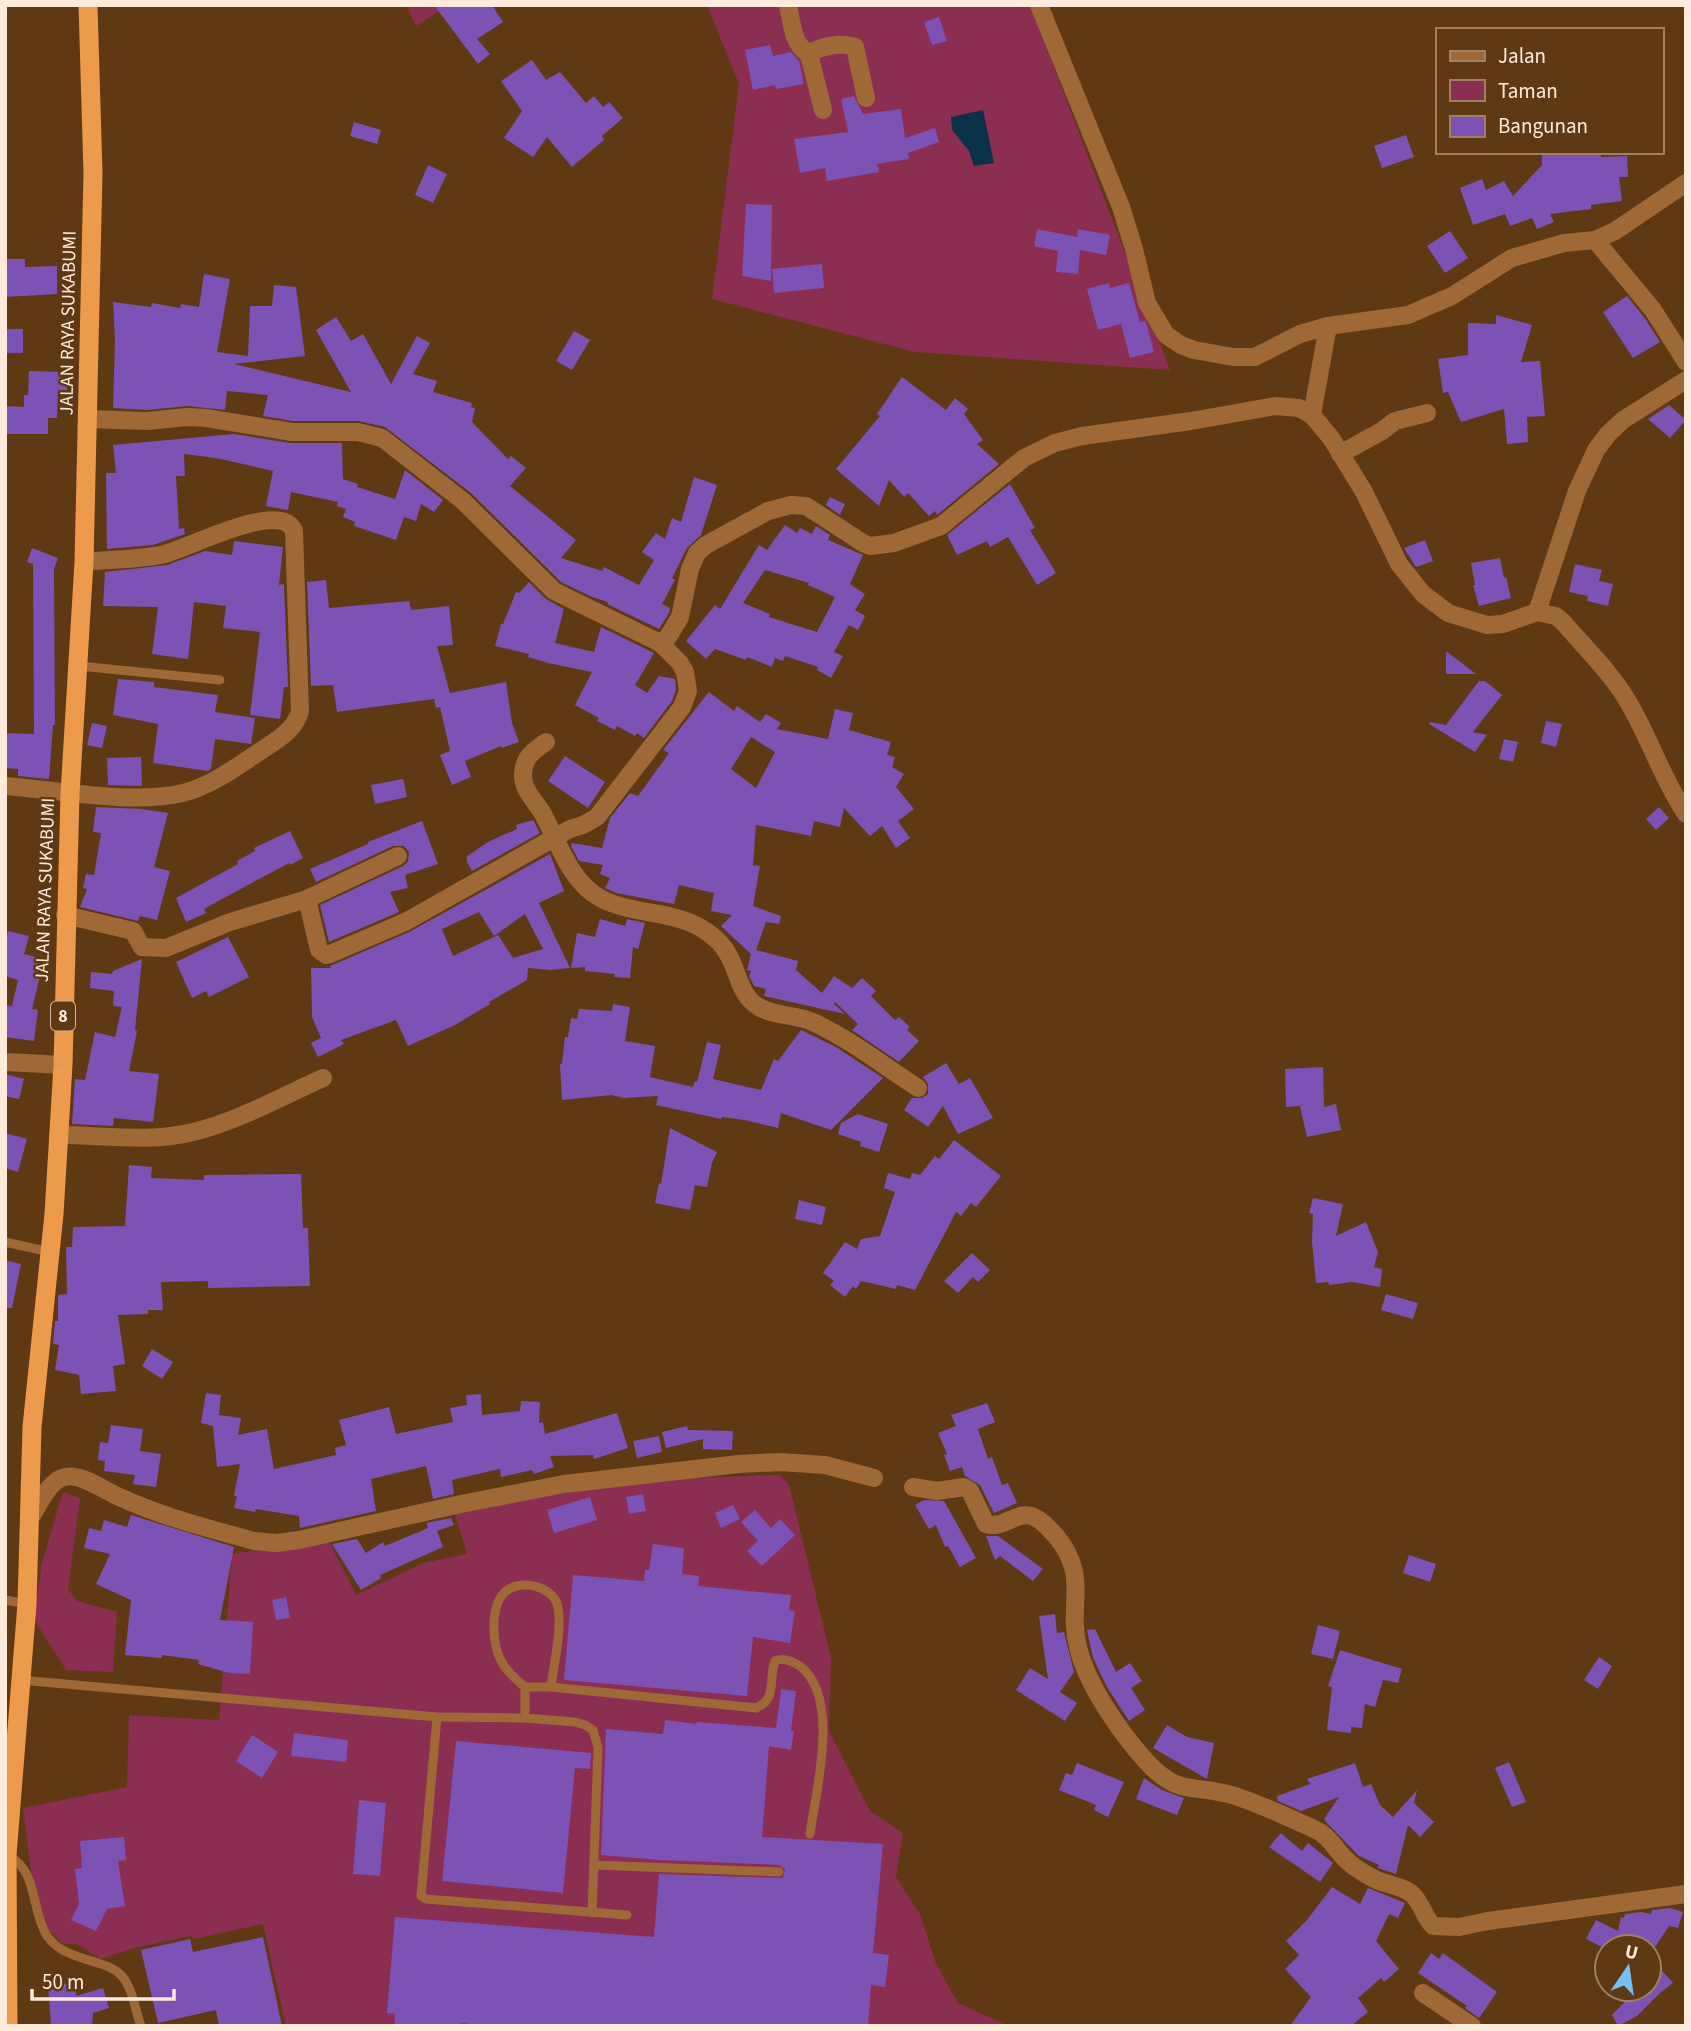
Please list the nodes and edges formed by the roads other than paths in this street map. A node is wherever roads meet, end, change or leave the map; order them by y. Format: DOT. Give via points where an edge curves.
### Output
graph roads {
  1 [pos="88,5"];
  2 [pos="788,5"];
  3 [pos="1039,5"];
  4 [pos="809,54"];
  5 [pos="866,98"];
  6 [pos="822,110"];
  7 [pos="1686,183"];
  8 [pos="1595,240"];
  9 [pos="1328,326"];
  10 [pos="1686,362"];
  11 [pos="1686,380"];
  12 [pos="1427,413"];
  13 [pos="1312,415"];
  14 [pos="87,419"];
  15 [pos="1340,454"];
  16 [pos="84,562"];
  17 [pos="1537,612"];
  18 [pos="660,643"];
  19 [pos="79,666"];
  20 [pos="220,680"];
  21 [pos="546,742"];
  22 [pos="5,786"];
  23 [pos="70,794"];
  24 [pos="1686,814"];
  25 [pos="554,839"];
  26 [pos="398,856"];
  27 [pos="307,899"];
  28 [pos="65,915"];
  29 [pos="5,1062"];
  30 [pos="63,1065"];
  31 [pos="323,1078"];
  32 [pos="918,1088"];
  33 [pos="58,1135"];
  34 [pos="5,1242"];
  35 [pos="50,1252"];
  36 [pos="874,1478"];
  37 [pos="913,1487"];
  38 [pos="31,1517"];
  39 [pos="5,1600"];
  40 [pos="27,1604"];
  41 [pos="20,1680"];
  42 [pos="525,1687"];
  43 [pos="551,1687"];
  44 [pos="437,1717"];
  45 [pos="525,1718"];
  46 [pos="9,1785"];
  47 [pos="810,1834"];
  48 [pos="7,1855"];
  49 [pos="594,1865"];
  50 [pos="779,1872"];
  51 [pos="1686,1894"];
  52 [pos="593,1913"];
  53 [pos="627,1915"];
  54 [pos="1423,1993"];
  55 [pos="7,2013"];
  56 [pos="141,2026"];
  57 [pos="1472,2026"];
  1 -- 14 [label="highway, JALAN RAYA SUKABUMI / 8" via="93,173"];
  2 -- 4 [label="street" via="795,37"];
  3 -- 9 [label="street" via="1121,207 1147,303 1166,335 1194,350 1255,357 1300,334"];
  4 -- 5 [label="street" via="848,44 855,47"];
  4 -- 6 [label="street"];
  7 -- 8 [label="street" via="1635,220"];
  8 -- 9 [label="street" via="1564,243 1512,258 1452,296 1408,315"];
  8 -- 10 [label="street" via="1653,310"];
  9 -- 13 [label="street"];
  11 -- 17 [label="street" via="1623,420 1596,450 1577,491"];
  12 -- 15 [label="street" via="1395,421"];
  13 -- 15 [label="street"];
  13 -- 18 [label="street" via="1299,408 1275,406 1067,439 1024,458 941,526 880,546 863,543 806,506 779,507 697,553 680,617"];
  14 -- 16 [label="highway, JALAN RAYA SUKABUMI / 8"];
  14 -- 18 [label="street" via="187,417 292,432 369,433 392,444 463,501 554,591"];
  15 -- 17 [label="street" via="1399,564 1423,594 1448,613 1488,625"];
  16 -- 19 [label="highway, JALAN RAYA SUKABUMI / 8"];
  16 -- 23 [label="street" via="156,556 261,521 287,522 294,531 300,711 297,722 278,739 183,793"];
  17 -- 24 [label="street" via="1563,622 1630,705"];
  18 -- 25 [label="street" via="685,672 688,691 682,707 605,809"];
  19 -- 20 [label="lane"];
  19 -- 23 [label="highway, JALAN RAYA SUKABUMI / 8"];
  21 -- 25 [label="street" via="530,753 522,778"];
  22 -- 23 [label="street"];
  23 -- 28 [label="highway, JALAN RAYA SUKABUMI / 8"];
  25 -- 27 [label="street" via="405,922 326,955 319,950"];
  25 -- 32 [label="street" via="571,868 596,895 689,922 715,938 730,958 743,991 759,1007 813,1022"];
  26 -- 27 [label="street"];
  27 -- 28 [label="street" via="230,922 166,948 145,948 133,931"];
  28 -- 30 [label="highway, JALAN RAYA SUKABUMI / 8"];
  29 -- 30 [label="street"];
  30 -- 33 [label="highway, JALAN RAYA SUKABUMI / 8"];
  31 -- 33 [label="street" via="239,1117 193,1132 145,1138"];
  33 -- 35 [label="highway, JALAN RAYA SUKABUMI / 8"];
  34 -- 35 [label="lane"];
  35 -- 38 [label="highway, JALAN RAYA SUKABUMI / 8" via="32,1427"];
  36 -- 38 [label="street" via="799,1462 739,1464 564,1484 266,1543 169,1516 66,1476 55,1483"];
  37 -- 51 [label="street" via="927,1491 964,1487 986,1524 1029,1515 1053,1533 1074,1569 1077,1646 1088,1675 1121,1729 1164,1778 1183,1787 1248,1801 1318,1831 1354,1867 1411,1893 1433,1926 1459,1927"];
  38 -- 40 [label="highway, JALAN RAYA SUKABUMI / 8"];
  39 -- 40 [label="lane"];
  40 -- 41 [label="highway, JALAN RAYA SUKABUMI / 8"];
  41 -- 44 [label="lane"];
  41 -- 46 [label="highway, JALAN RAYA SUKABUMI / 8"];
  42 -- 43 [label="lane"];
  42 -- 43 [label="lane" via="503,1664 496,1641 496,1608 506,1591 517,1586 547,1591 556,1602 558,1632"];
  42 -- 45 [label="lane"];
  43 -- 47 [label="lane" via="747,1709 765,1705 770,1698 775,1661 785,1659 798,1665 815,1686 822,1713"];
  44 -- 45 [label="lane"];
  44 -- 52 [label="lane" via="421,1896"];
  45 -- 49 [label="lane" via="585,1725 593,1730 597,1739"];
  46 -- 48 [label="highway, JALAN RAYA SUKABUMI / 8"];
  48 -- 55 [label="highway, JALAN RAYA SUKABUMI / 8"];
  48 -- 56 [label="lane" via="26,1872 47,1936 68,1952 119,1973 128,1984"];
  49 -- 50 [label="lane"];
  49 -- 52 [label="lane"];
  52 -- 53 [label="lane"];
  54 -- 57 [label="street"];
}
